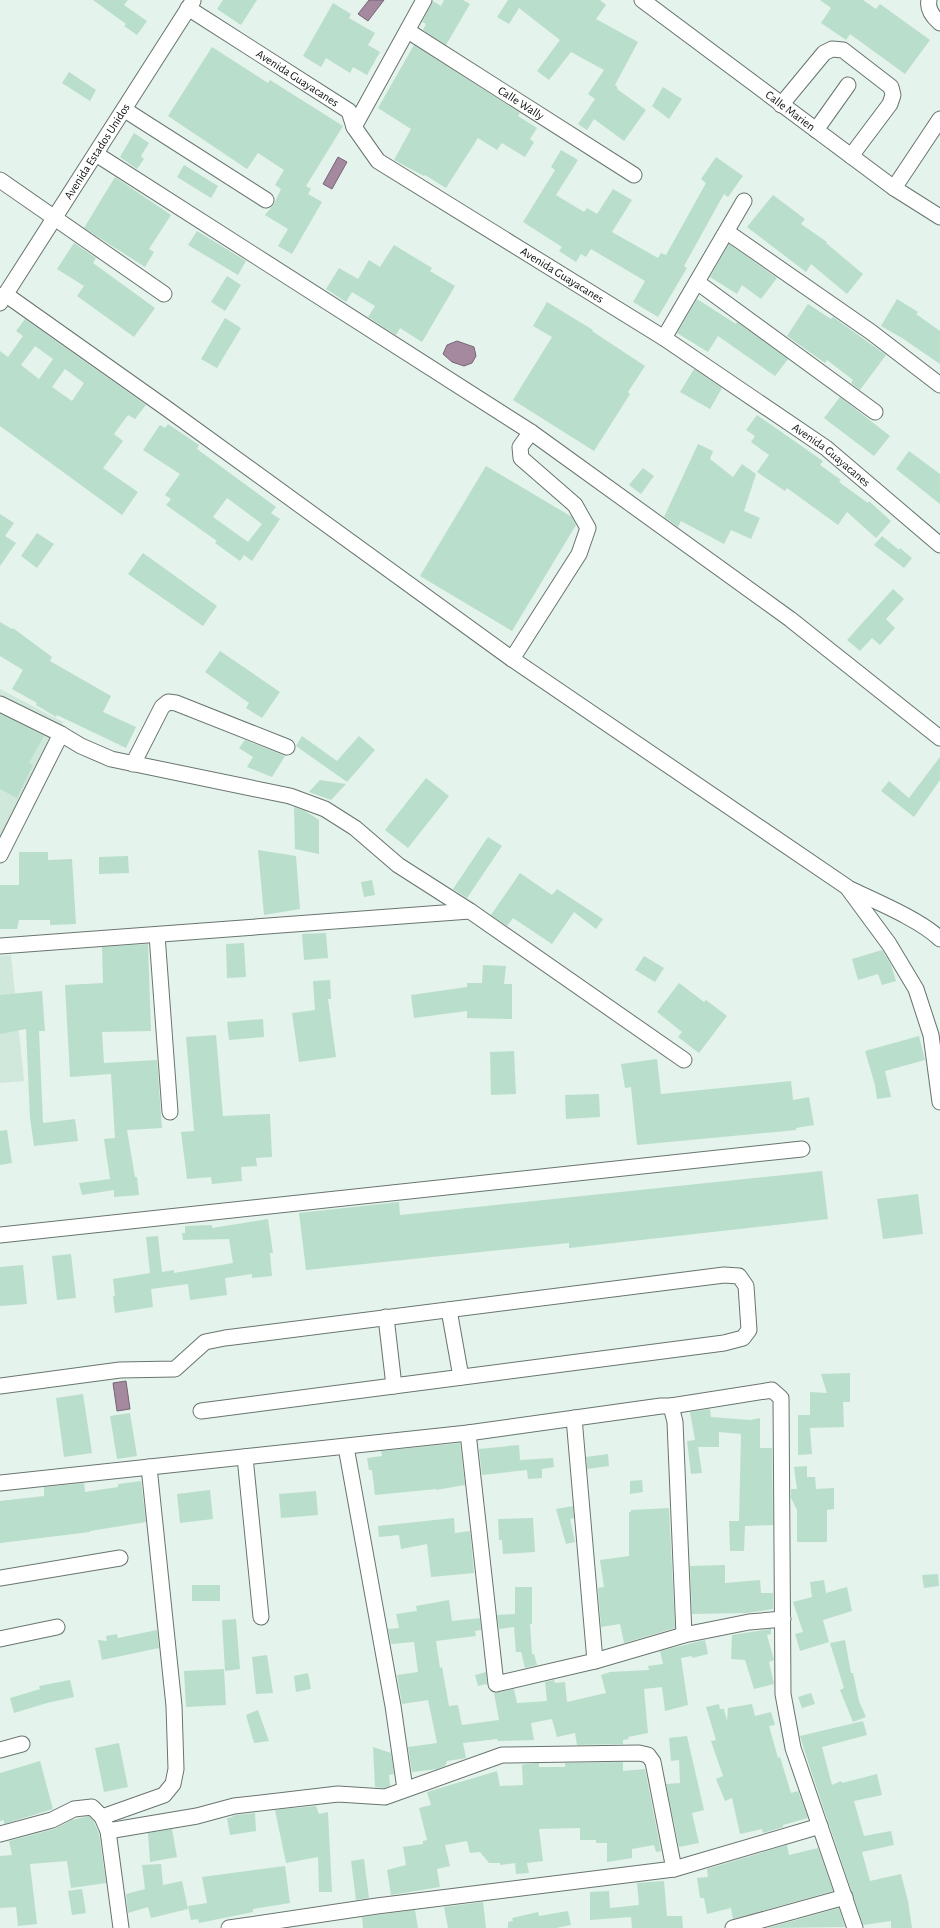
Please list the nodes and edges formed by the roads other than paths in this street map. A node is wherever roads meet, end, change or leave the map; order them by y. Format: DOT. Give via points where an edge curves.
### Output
graph roads {
  1 [pos="642,0"];
  2 [pos="930,0"];
  3 [pos="422,1"];
  4 [pos="191,4"];
  5 [pos="940,22"];
  6 [pos="408,31"];
  7 [pos="848,85"];
  8 [pos="781,104"];
  9 [pos="125,110"];
  10 [pos="940,119"];
  11 [pos="354,127"];
  12 [pos="816,130"];
  13 [pos="96,154"];
  14 [pos="851,156"];
  15 [pos="634,175"];
  16 [pos="0,180"];
  17 [pos="894,188"];
  18 [pos="266,200"];
  19 [pos="744,201"];
  20 [pos="940,217"];
  21 [pos="54,218"];
  22 [pos="727,232"];
  23 [pos="697,282"];
  24 [pos="164,294"];
  25 [pos="2,299"];
  26 [pos="664,338"];
  27 [pos="940,385"];
  28 [pos="875,412"];
  29 [pos="531,432"];
  30 [pos="940,546"];
  31 [pos="512,659"];
  32 [pos="0,704"];
  33 [pos="61,734"];
  34 [pos="940,738"];
  35 [pos="287,746"];
  36 [pos="133,764"];
  37 [pos="0,855"];
  38 [pos="847,887"];
  39 [pos="470,911"];
  40 [pos="157,935"];
  41 [pos="940,939"];
  42 [pos="0,946"];
  43 [pos="684,1060"];
  44 [pos="940,1102"];
  45 [pos="170,1112"];
  46 [pos="802,1149"];
  47 [pos="0,1235"];
  48 [pos="449,1310"];
  49 [pos="386,1317"];
  50 [pos="461,1377"];
  51 [pos="0,1386"];
  52 [pos="394,1386"];
  53 [pos="671,1406"];
  54 [pos="201,1410"];
  55 [pos="574,1418"];
  56 [pos="468,1433"];
  57 [pos="346,1447"];
  58 [pos="245,1457"];
  59 [pos="149,1467"];
  60 [pos="0,1484"];
  61 [pos="120,1558"];
  62 [pos="0,1578"];
  63 [pos="261,1617"];
  64 [pos="783,1619"];
  65 [pos="57,1627"];
  66 [pos="684,1635"];
  67 [pos="0,1639"];
  68 [pos="595,1661"];
  69 [pos="22,1744"];
  70 [pos="0,1750"];
  71 [pos="405,1789"];
  72 [pos="105,1824"];
  73 [pos="820,1826"];
  74 [pos="0,1834"];
  75 [pos="674,1869"];
  76 [pos="845,1897"];
  77 [pos="122,1928"];
  78 [pos="229,1928"];
  79 [pos="733,1928"];
  80 [pos="855,1928"];
  1 -- 8 [label="street, Calle Marien"];
  2 -- 5 [label="street" via="928,2 931,12"];
  3 -- 6 [label="street"];
  4 -- 9 [label="street, Avenida Estados Unidos"];
  4 -- 11 [label="street, Avenida Guayacanes" via="349,111"];
  6 -- 11 [label="street"];
  6 -- 15 [label="street, Calle Wally"];
  7 -- 12 [label="street"];
  8 -- 12 [label="street, Calle Marien"];
  8 -- 14 [label="street" via="824,53 832,49 843,50 891,87 893,95 890,104"];
  9 -- 13 [label="street, Avenida Estados Unidos"];
  9 -- 18 [label="street"];
  10 -- 17 [label="street"];
  11 -- 26 [label="street, Avenida Guayacanes" via="378,161"];
  12 -- 14 [label="street, Calle Marien"];
  13 -- 21 [label="street, Avenida Estados Unidos"];
  13 -- 29 [label="street"];
  14 -- 17 [label="street, Calle Marien"];
  16 -- 21 [label="street"];
  17 -- 20 [label="street, Calle Marien"];
  19 -- 22 [label="street"];
  21 -- 24 [label="street"];
  21 -- 25 [label="street, Avenida Estados Unidos"];
  22 -- 23 [label="street"];
  22 -- 27 [label="street" via="871,332"];
  23 -- 26 [label="street"];
  23 -- 28 [label="street"];
  25 -- 31 [label="street" via="166,408"];
  26 -- 30 [label="street, Avenida Guayacanes" via="826,448"];
  29 -- 31 [label="street" via="520,447 521,458 575,505 588,528 579,554"];
  29 -- 34 [label="street" via="790,619"];
  31 -- 38 [label="street"];
  32 -- 33 [label="street"];
  33 -- 36 [label="street" via="111,759"];
  33 -- 37 [label="street"];
  35 -- 36 [label="street" via="168,702 162,707"];
  36 -- 39 [label="street" via="290,796 325,809 355,828 398,865"];
  38 -- 41 [label="street" via="901,914"];
  38 -- 44 [label="street" via="889,944 916,989 931,1035"];
  39 -- 40 [label="street"];
  39 -- 43 [label="street"];
  40 -- 42 [label="street"];
  40 -- 45 [label="street"];
  46 -- 47 [label="street"];
  48 -- 49 [label="street"];
  48 -- 50 [label="street"];
  48 -- 50 [label="street" via="724,1275 739,1276 746,1286 749,1330 744,1338 724,1343"];
  49 -- 51 [label="street" via="205,1342 175,1369 120,1370"];
  49 -- 52 [label="street"];
  50 -- 52 [label="street"];
  52 -- 54 [label="street"];
  53 -- 55 [label="street"];
  53 -- 64 [label="street" via="772,1390 780,1398"];
  53 -- 66 [label="street" via="675,1422"];
  55 -- 56 [label="street"];
  55 -- 68 [label="street"];
  56 -- 57 [label="street"];
  56 -- 68 [label="street" via="496,1684"];
  57 -- 58 [label="street"];
  57 -- 71 [label="street" via="393,1706"];
  58 -- 59 [label="street"];
  58 -- 63 [label="street"];
  59 -- 60 [label="street"];
  59 -- 72 [label="street" via="174,1706 176,1769 173,1784 164,1795"];
  61 -- 62 [label="street"];
  64 -- 66 [label="street" via="749,1622"];
  64 -- 73 [label="street" via="783,1694 793,1748"];
  65 -- 67 [label="street"];
  66 -- 68 [label="street"];
  69 -- 70 [label="street"];
  71 -- 72 [label="street" via="385,1797 338,1794 234,1806 197,1816"];
  71 -- 75 [label="street" via="502,1755 648,1755 653,1762"];
  72 -- 74 [label="street" via="92,1807 74,1810 52,1820"];
  72 -- 77 [label="street"];
  73 -- 75 [label="street"];
  73 -- 76 [label="street"];
  75 -- 78 [label="street" via="377,1906"];
  76 -- 79 [label="street"];
  76 -- 80 [label="street"];
}
